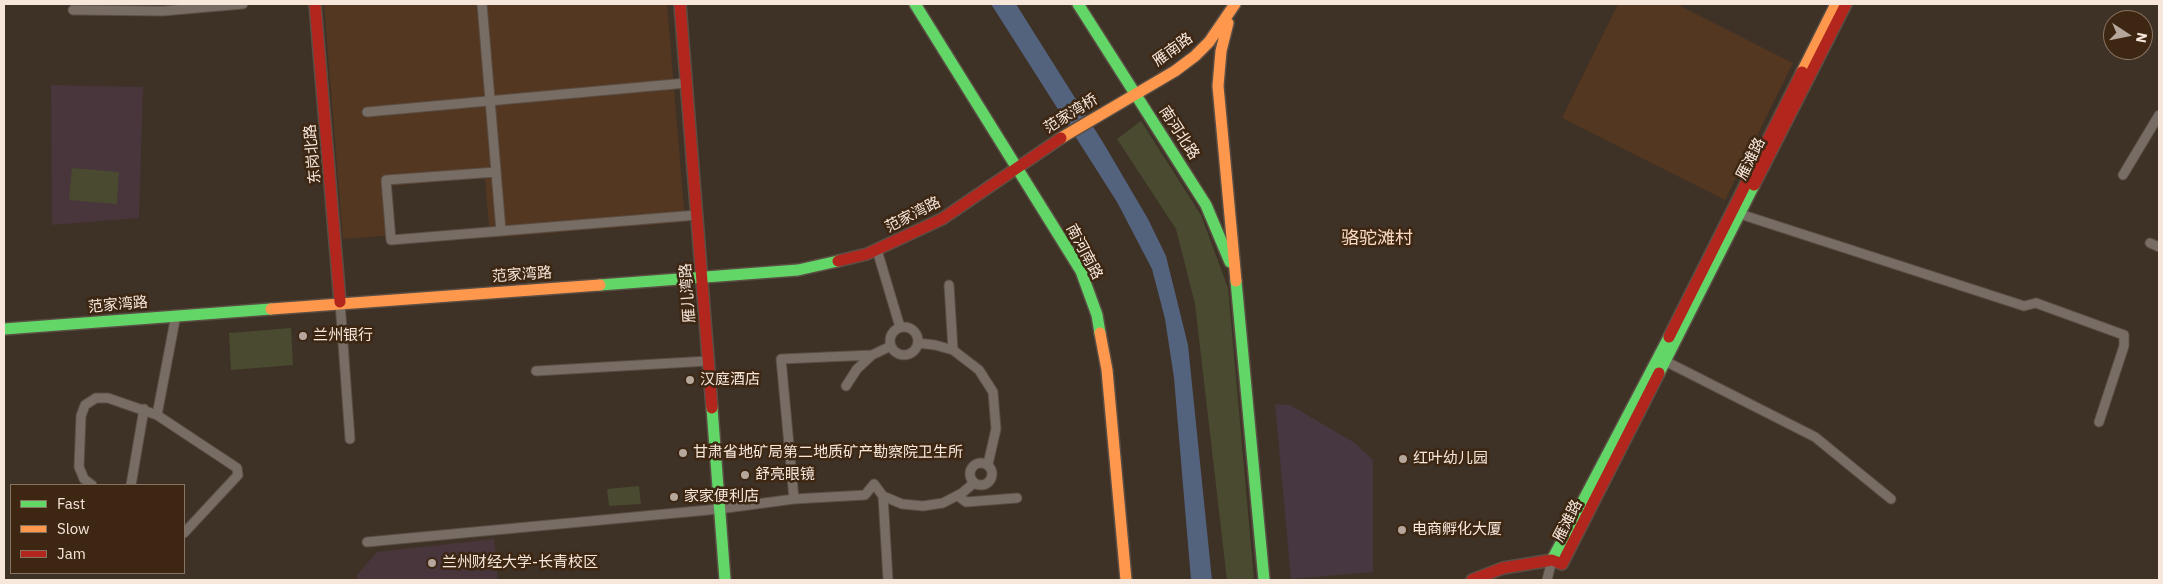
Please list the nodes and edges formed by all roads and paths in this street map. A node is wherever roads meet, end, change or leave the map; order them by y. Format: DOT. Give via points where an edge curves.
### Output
graph roads {
  1 [pos="243,4"];
  2 [pos="315,4"];
  3 [pos="482,4"];
  4 [pos="680,4"];
  5 [pos="915,4"];
  6 [pos="1078,4"];
  7 [pos="1836,4"];
  8 [pos="1846,4"];
  9 [pos="1234,6"];
  10 [pos="73,10"];
  11 [pos="686,83"];
  12 [pos="1135,93"];
  13 [pos="490,101"];
  14 [pos="1114,104"];
  15 [pos="368,112"];
  16 [pos="2159,115"];
  17 [pos="1017,167"];
  18 [pos="496,172"];
  19 [pos="2123,174"];
  20 [pos="1740,214"];
  21 [pos="697,215"];
  22 [pos="501,231"];
  23 [pos="2150,243"];
  24 [pos="2159,247"];
  25 [pos="877,250"];
  26 [pos="702,277"];
  27 [pos="949,285"];
  28 [pos="1237,286"];
  29 [pos="340,302"];
  30 [pos="176,315"];
  31 [pos="900,327"];
  32 [pos="4,329"];
  33 [pos="918,343"];
  34 [pos="890,346"];
  35 [pos="953,350"];
  36 [pos="872,355"];
  37 [pos="708,361"];
  38 [pos="1666,362"];
  39 [pos="536,371"];
  40 [pos="846,386"];
  41 [pos="144,409"];
  42 [pos="157,415"];
  43 [pos="2099,422"];
  44 [pos="350,439"];
  45 [pos="988,464"];
  46 [pos="974,483"];
  47 [pos="91,484"];
  48 [pos="131,484"];
  49 [pos="883,496"];
  50 [pos="958,496"];
  51 [pos="1017,498"];
  52 [pos="794,499"];
  53 [pos="1891,499"];
  54 [pos="719,509"];
  55 [pos="185,532"];
  56 [pos="367,542"];
  57 [pos="1552,560"];
  58 [pos="725,580"];
  59 [pos="888,580"];
  60 [pos="1126,580"];
  61 [pos="1264,580"];
  62 [pos="1472,580"];
  63 [pos="1547,580"];
  1 -- 10 [label="street" via="163,11"];
  2 -- 29 [label="main road, 东岗北路"];
  3 -- 13 [label="street"];
  4 -- 11 [label="main road, 雁儿湾路"];
  5 -- 17 [label="main road, 南河南路"];
  6 -- 12 [label="main road, 南河北路"];
  7 -- 57 [label="main road, 雁滩路"];
  8 -- 20 [label="main road, 雁滩路"];
  9 -- 12 [label="main road, 雁南路" via="1221,27 1195,56"];
  9 -- 28 [label="main road, 南河北路" via="1221,51 1218,86"];
  11 -- 13 [label="street"];
  11 -- 21 [label="main road, 雁儿湾路"];
  12 -- 14 [label="main road, 雁南路"];
  12 -- 28 [label="main road, 南河北路" via="1206,205"];
  13 -- 15 [label="street"];
  13 -- 18 [label="street"];
  14 -- 17 [label="main road, 范家湾桥"];
  16 -- 19 [label="street"];
  17 -- 25 [label="main road, 范家湾路" via="942,219"];
  17 -- 60 [label="main road, 南河南路" via="1081,271 1097,315 1107,370"];
  18 -- 22 [label="street"];
  18 -- 22 [label="street" via="386,180 390,230 391,240"];
  20 -- 38 [label="main road, 雁滩路"];
  20 -- 43 [label="street" via="2024,306 2036,303 2124,335 2124,346"];
  21 -- 22 [label="street"];
  21 -- 26 [label="main road, 雁儿湾路"];
  23 -- 24 [label="street"];
  25 -- 26 [label="main road, 范家湾路" via="798,270"];
  25 -- 31 [label="street"];
  26 -- 29 [label="main road, 范家湾路"];
  26 -- 37 [label="main road, 雁儿湾路"];
  27 -- 35 [label="street"];
  28 -- 61 [label="main road, 南河北路"];
  29 -- 30 [label="main road, 范家湾路"];
  29 -- 44 [label="street"];
  30 -- 32 [label="main road, 范家湾路"];
  30 -- 42 [label="street"];
  31 -- 33 [label="street" via="908,327 915,332"];
  31 -- 34 [label="street" via="891,334"];
  33 -- 34 [label="street" via="907,355 895,352"];
  33 -- 35 [label="street"];
  34 -- 36 [label="street"];
  35 -- 45 [label="street" via="979,370 993,392 996,429"];
  36 -- 40 [label="street" via="857,368"];
  36 -- 52 [label="street" via="782,359"];
  37 -- 39 [label="street"];
  37 -- 54 [label="main road, 雁儿湾路"];
  38 -- 53 [label="street" via="1816,437"];
  38 -- 57 [label="main road, 雁滩路" via="1562,564"];
  41 -- 42 [label="street"];
  41 -- 47 [label="street" via="102,397 90,400 86,405 81,416 79,467 84,479"];
  41 -- 48 [label="street"];
  42 -- 55 [label="street" via="237,468 238,475"];
  45 -- 46 [label="street" via="981,462 972,467 970,477"];
  45 -- 46 [label="street" via="992,474 990,480 984,485"];
  46 -- 50 [label="street"];
  49 -- 50 [label="street" via="902,504 923,506 943,503"];
  49 -- 52 [label="street" via="874,484 865,495"];
  49 -- 59 [label="street"];
  50 -- 51 [label="street" via="966,502"];
  52 -- 54 [label="street"];
  54 -- 56 [label="street"];
  54 -- 58 [label="main road, 雁儿湾路"];
  57 -- 62 [label="main road" via="1503,568"];
  57 -- 63 [label="street"];
}
